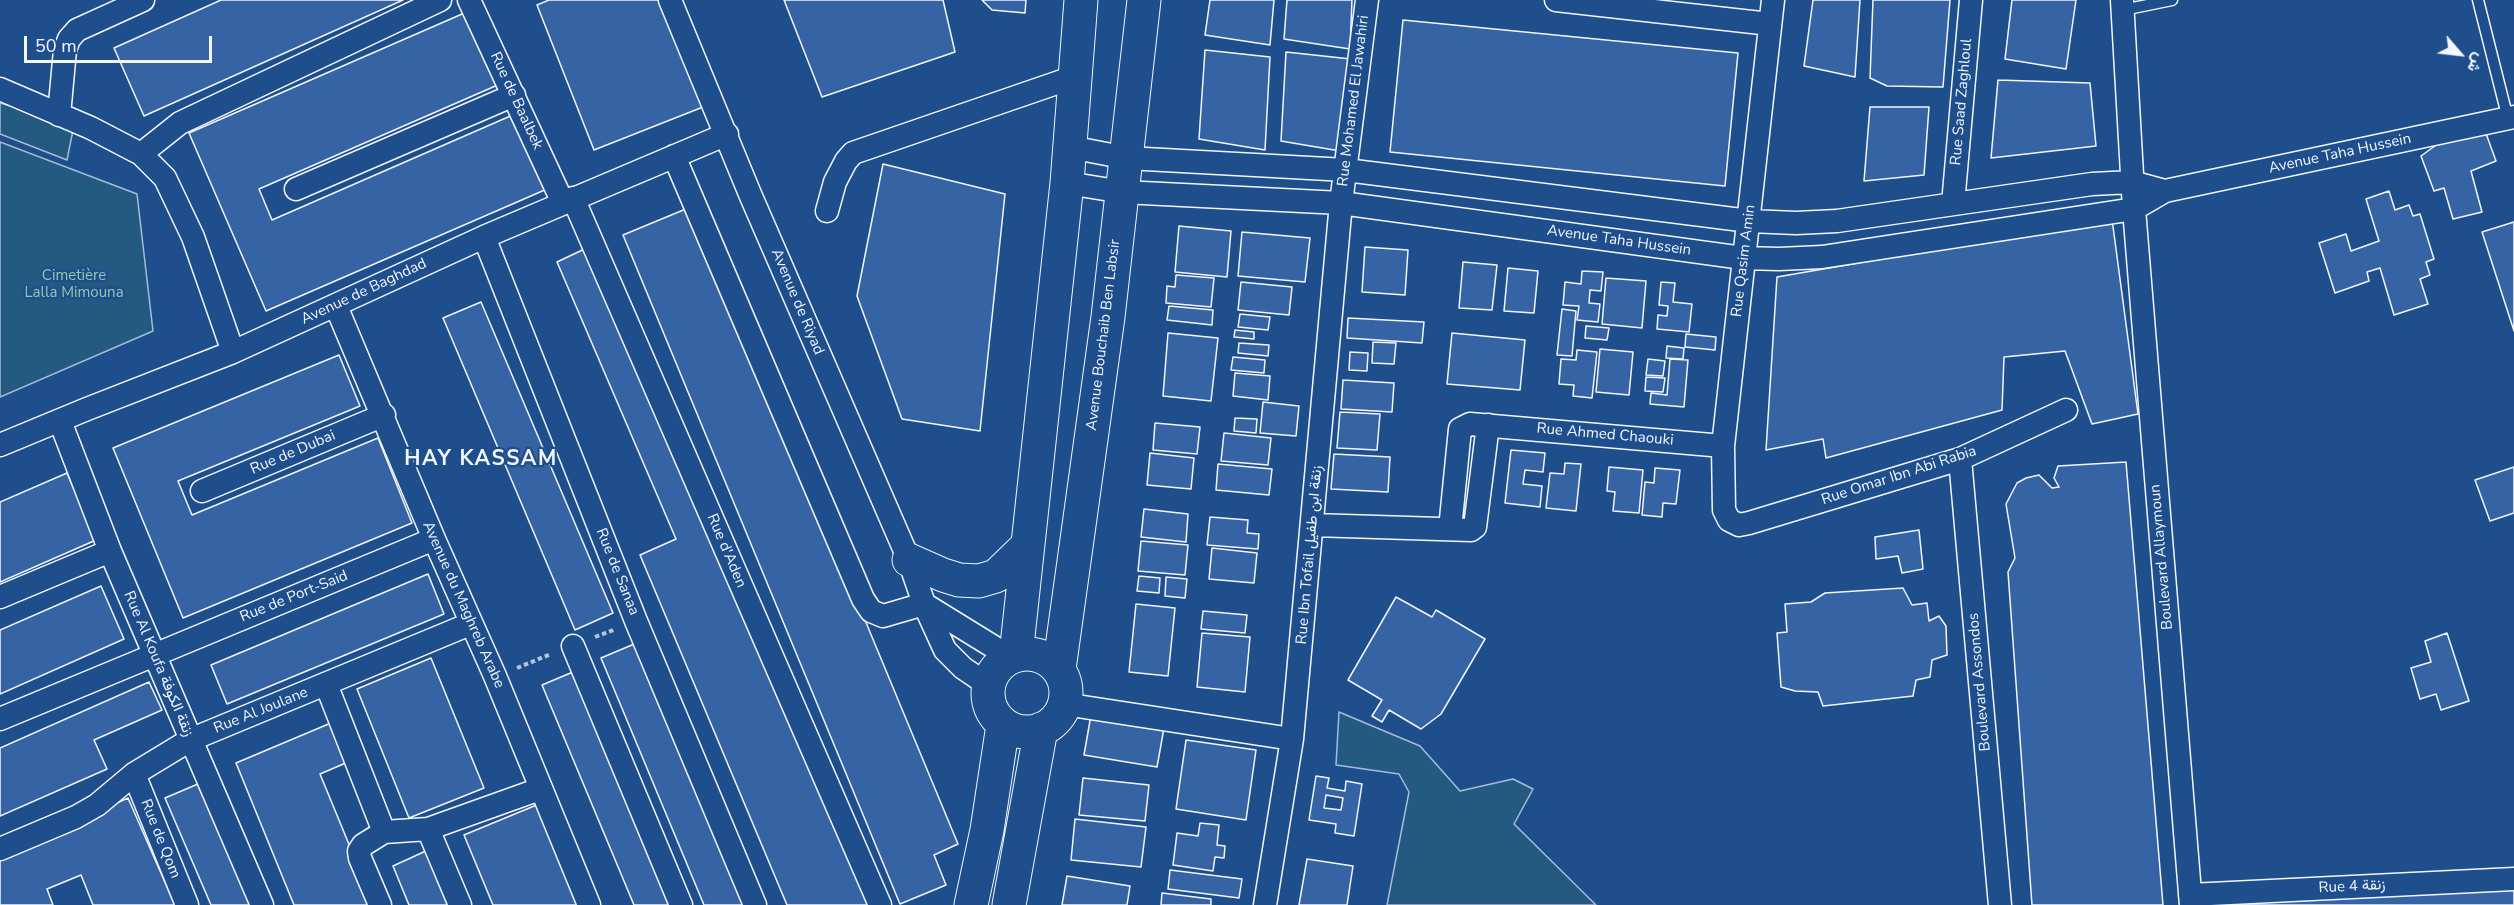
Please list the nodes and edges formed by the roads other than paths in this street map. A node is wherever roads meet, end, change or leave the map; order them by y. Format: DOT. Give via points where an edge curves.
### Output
graph roads {
  1 [pos="143,0"];
  2 [pos="440,0"];
  3 [pos="469,0"];
  4 [pos="670,0"];
  5 [pos="1081,0"];
  6 [pos="1144,0"];
  7 [pos="1367,0"];
  8 [pos="1773,0"];
  9 [pos="1971,0"];
  10 [pos="2172,0"];
  11 [pos="2478,0"];
  12 [pos="1568,1"];
  13 [pos="2122,5"];
  14 [pos="1770,24"];
  15 [pos="1074,77"];
  16 [pos="0,88"];
  17 [pos="514,95"];
  18 [pos="59,114"];
  19 [pos="2511,118"];
  20 [pos="727,134"];
  21 [pos="1070,147"];
  22 [pos="141,154"];
  23 [pos="674,156"];
  24 [pos="1127,158"];
  25 [pos="1346,170"];
  26 [pos="2132,182"];
  27 [pos="1067,183"];
  28 [pos="296,189"];
  29 [pos="2165,191"];
  30 [pos="1123,192"];
  31 [pos="568,200"];
  32 [pos="1341,203"];
  33 [pos="1953,204"];
  34 [pos="2134,209"];
  35 [pos="827,211"];
  36 [pos="1749,221"];
  37 [pos="484,237"];
  38 [pos="1743,258"];
  39 [pos="336,306"];
  40 [pos="233,352"];
  41 [pos="2066,410"];
  42 [pos="384,415"];
  43 [pos="60,421"];
  44 [pos="0,445"];
  45 [pos="1723,446"];
  46 [pos="1960,459"];
  47 [pos="202,491"];
  48 [pos="1729,520"];
  49 [pos="1313,525"];
  50 [pos="434,539"];
  51 [pos="1028,545"];
  52 [pos="110,550"];
  53 [pos="909,560"];
  54 [pos="0,597"];
  55 [pos="924,604"];
  56 [pos="470,624"];
  57 [pos="573,646"];
  58 [pos="154,654"];
  59 [pos="1013,656"];
  60 [pos="1059,669"];
  61 [pos="326,684"];
  62 [pos="988,685"];
  63 [pos="1064,704"];
  64 [pos="0,719"];
  65 [pos="1003,724"];
  66 [pos="1041,729"];
  67 [pos="1292,739"];
  68 [pos="190,740"];
  69 [pos="134,774"];
  70 [pos="540,789"];
  71 [pos="428,829"];
  72 [pos="384,832"];
  73 [pos="0,849"];
  74 [pos="2514,879"];
  75 [pos="2190,900"];
  76 [pos="187,905"];
  77 [pos="262,905"];
  78 [pos="380,905"];
  79 [pos="460,905"];
  80 [pos="589,905"];
  81 [pos="681,905"];
  82 [pos="755,905"];
  83 [pos="880,905"];
  84 [pos="971,905"];
  85 [pos="1009,905"];
  86 [pos="1265,905"];
  87 [pos="2000,905"];
  1 -- 18 [label="street" via="77,30 69,39"];
  2 -- 22 [label="street" via="180,123"];
  3 -- 17 [label="street, Rue de Baalbek"];
  4 -- 20 [label="street, Avenue de Riyad"];
  5 -- 15 [label="main road"];
  6 -- 24 [label="main road, Avenue Bouchaib Ben Labsir"];
  7 -- 25 [label="street, Rue Mohamed El Jawahiri"];
  8 -- 14 [label="street, Rue Qasim Amin"];
  9 -- 33 [label="street, Rue Saad Zaghloul"];
  10 -- 13 [label="lane"];
  11 -- 19 [label="lane"];
  12 -- 14 [label="street"];
  13 -- 26 [label="street, Boulevard Allaymoun"];
  14 -- 36 [label="street, Rue Qasim Amin"];
  15 -- 21 [label="main road"];
  15 -- 35 [label="street" via="853,153 840,170"];
  16 -- 18 [label="street"];
  17 -- 28 [label="street"];
  17 -- 31 [label="street, Rue de Baalbek"];
  18 -- 22 [label="street"];
  19 -- 29 [label="street, Avenue Taha Hussein"];
  20 -- 23 [label="street, Avenue de Baghdad"];
  20 -- 53 [label="street, Avenue de Riyad"];
  21 -- 24 [label="street, Avenue Taha Hussein"];
  21 -- 27 [label="main road"];
  22 -- 40 [label="street" via="165,178 179,204"];
  23 -- 31 [label="street, Avenue de Baghdad"];
  23 -- 55 [label="street" via="863,599 871,611 883,616"];
  24 -- 25 [label="street, Avenue Taha Hussein"];
  24 -- 30 [label="main road, Avenue Bouchaib Ben Labsir"];
  25 -- 32 [label="street, Rue Mohamed El Jawahiri"];
  25 -- 36 [label="street, Avenue Taha Hussein"];
  26 -- 29 [label="street, Avenue Taha Hussein"];
  26 -- 33 [label="street, Avenue Taha Hussein"];
  26 -- 34 [label="street, Boulevard Allaymoun"];
  27 -- 30 [label="street, Avenue Taha Hussein"];
  27 -- 51 [label="main road"];
  29 -- 34 [label="street, Avenue Taha Hussein"];
  30 -- 32 [label="street, Avenue Taha Hussein"];
  30 -- 60 [label="main road, Avenue Bouchaib Ben Labsir"];
  31 -- 37 [label="street, Avenue de Baghdad"];
  31 -- 83 [label="street, Rue d'Aden"];
  32 -- 38 [label="street, Avenue Taha Hussein"];
  32 -- 49 [label="street, Rue Ibn Tofail زنقة ابن طفيل"];
  33 -- 36 [label="street, Avenue Taha Hussein" via="1837,221"];
  34 -- 38 [label="street, Avenue Taha Hussein" via="1822,257"];
  34 -- 75 [label="street, Boulevard Allaymoun"];
  36 -- 38 [label="street, Rue Qasim Amin"];
  37 -- 39 [label="street, Avenue de Baghdad"];
  37 -- 82 [label="street, Rue de Sanaa" via="636,621"];
  38 -- 45 [label="street, Rue Qasim Amin"];
  39 -- 40 [label="street, Avenue de Baghdad"];
  39 -- 42 [label="street, Avenue du Maghreb Arabe"];
  40 -- 43 [label="street, Avenue de Baghdad"];
  41 -- 46 [label="street, Rue Omar Ibn Abi Rabia"];
  42 -- 47 [label="street, Rue de Dubai"];
  42 -- 50 [label="street, Avenue du Maghreb Arabe"];
  43 -- 44 [label="street, Avenue de Baghdad"];
  43 -- 52 [label="street, Rue Al Koufa زنقة الكوفة"];
  45 -- 48 [label="street, Rue Qasim Amin" via="1724,510"];
  45 -- 49 [label="street, Rue Ahmed Chaouki" via="1470,424 1460,429 1450,529"];
  46 -- 48 [label="street, Rue Omar Ibn Abi Rabia" via="1749,523 1738,525"];
  46 -- 87 [label="street, Boulevard Assondos"];
  49 -- 67 [label="street, Rue Ibn Tofail زنقة ابن طفيل"];
  50 -- 56 [label="street, Avenue du Maghreb Arabe"];
  50 -- 58 [label="street, Rue de Port-Said"];
  51 -- 53 [label="main road" via="996,576 979,581 959,580"];
  51 -- 59 [label="main road"];
  52 -- 54 [label="street"];
  52 -- 58 [label="street, Rue Al Koufa زنقة الكوفة"];
  53 -- 55 [label="street, Avenue de Riyad"];
  55 -- 59 [label="street"];
  55 -- 62 [label="street, Avenue de Riyad" via="945,650"];
  56 -- 61 [label="street, Rue Al Joulane"];
  56 -- 70 [label="street, Avenue du Maghreb Arabe"];
  57 -- 81 [label="street"];
  58 -- 64 [label="street, Rue de Port-Said"];
  58 -- 68 [label="street, Rue Al Koufa زنقة الكوفة"];
  59 -- 60 [label="main road" via="1037,655"];
  59 -- 62 [label="main road" via="996,669"];
  60 -- 63 [label="main road" via="1065,684"];
  61 -- 68 [label="street, Rue Al Joulane"];
  61 -- 72 [label="street"];
  62 -- 65 [label="main road" via="990,707"];
  63 -- 66 [label="main road" via="1059,715"];
  63 -- 67 [label="street"];
  65 -- 66 [label="main road" via="1029,732"];
  65 -- 84 [label="main road"];
  66 -- 85 [label="main road"];
  67 -- 86 [label="street, Rue Ibn Tofail زنقة ابن طفيل"];
  68 -- 69 [label="street, Rue Al Joulane"];
  68 -- 77 [label="street, Rue Al Koufa زنقة الكوفة"];
  69 -- 73 [label="street, Rue Al Joulane" via="97,805"];
  69 -- 76 [label="street, Rue de Qom"];
  70 -- 71 [label="street"];
  70 -- 80 [label="street, Avenue du Maghreb Arabe"];
  71 -- 72 [label="street"];
  71 -- 79 [label="street"];
  72 -- 78 [label="street" via="359,851"];
  74 -- 75 [label="street, Rue 4 زنقة"];
}
